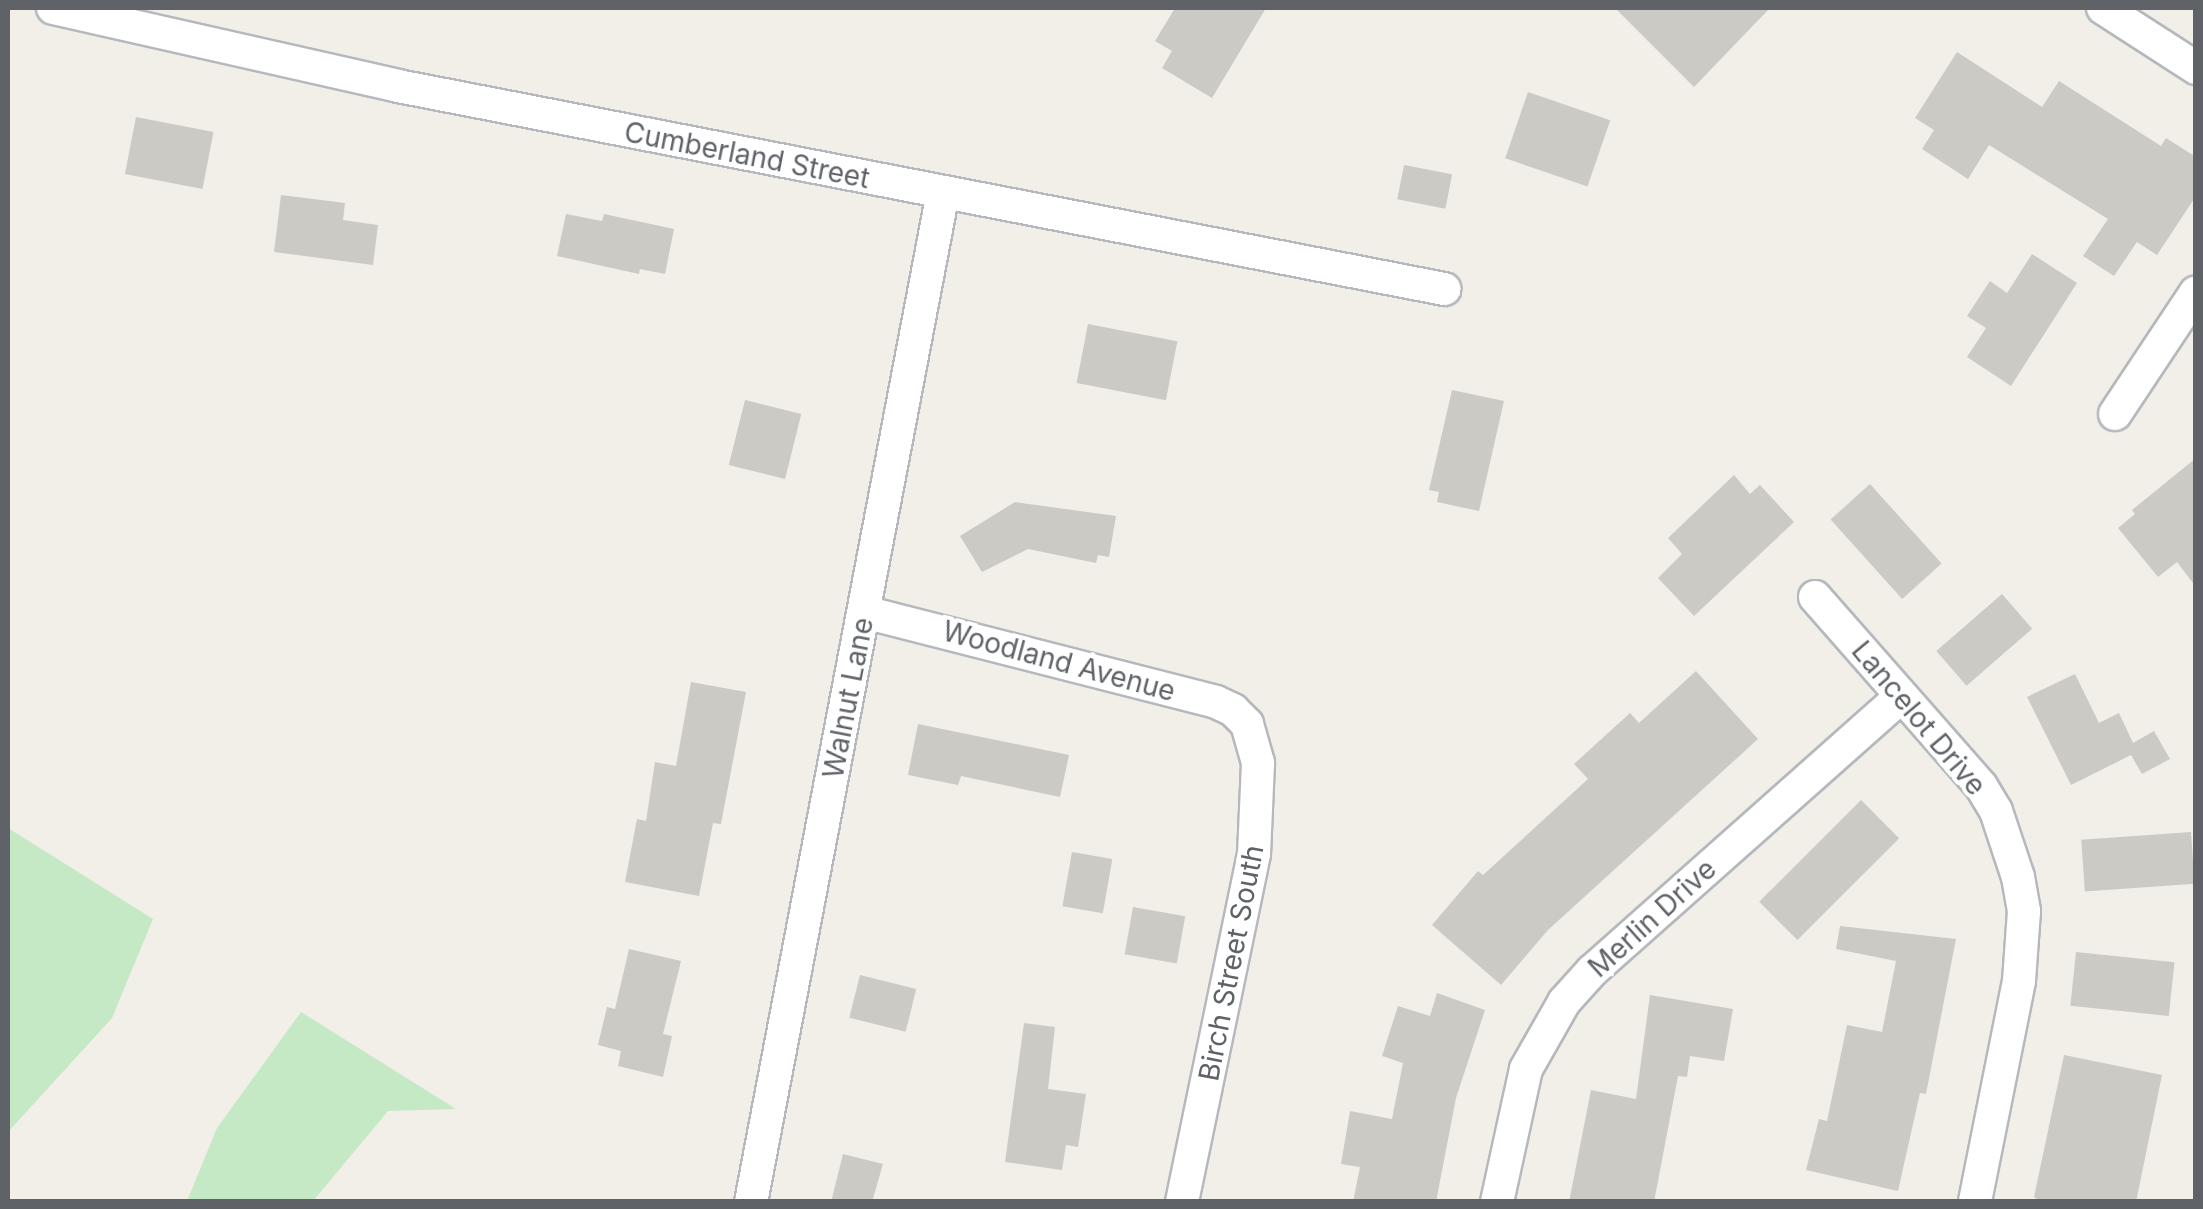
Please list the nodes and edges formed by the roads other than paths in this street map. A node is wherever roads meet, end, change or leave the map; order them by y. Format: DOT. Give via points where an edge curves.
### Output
graph roads {
  1 [pos="53,8"];
  2 [pos="2103,8"];
  3 [pos="2196,68"];
  4 [pos="943,193"];
  5 [pos="1444,288"];
  6 [pos="2196,292"];
  7 [pos="2115,414"];
  8 [pos="1815,597"];
  9 [pos="864,612"];
  10 [pos="1902,696"];
  11 [pos="1248,724"];
  12 [pos="751,1202"];
  13 [pos="1182,1202"];
  14 [pos="1497,1202"];
  15 [pos="1975,1202"];
  1 -- 4 [label="street, Cumberland Street" via="398,86"];
  2 -- 3 [label="street"];
  4 -- 5 [label="street, Cumberland Street"];
  4 -- 9 [label="street, Walnut Lane"];
  6 -- 7 [label="street"];
  8 -- 10 [label="street, Lancelot Drive"];
  9 -- 11 [label="street, Woodland Avenue" via="1216,702"];
  9 -- 12 [label="street, Walnut Lane"];
  10 -- 14 [label="street, Merlin Drive" via="1564,1002 1526,1070"];
  10 -- 15 [label="street, Lancelot Drive" via="1996,811 2024,911 2019,981"];
  11 -- 13 [label="street, Birch Street South" via="1258,763 1254,854"];
}
